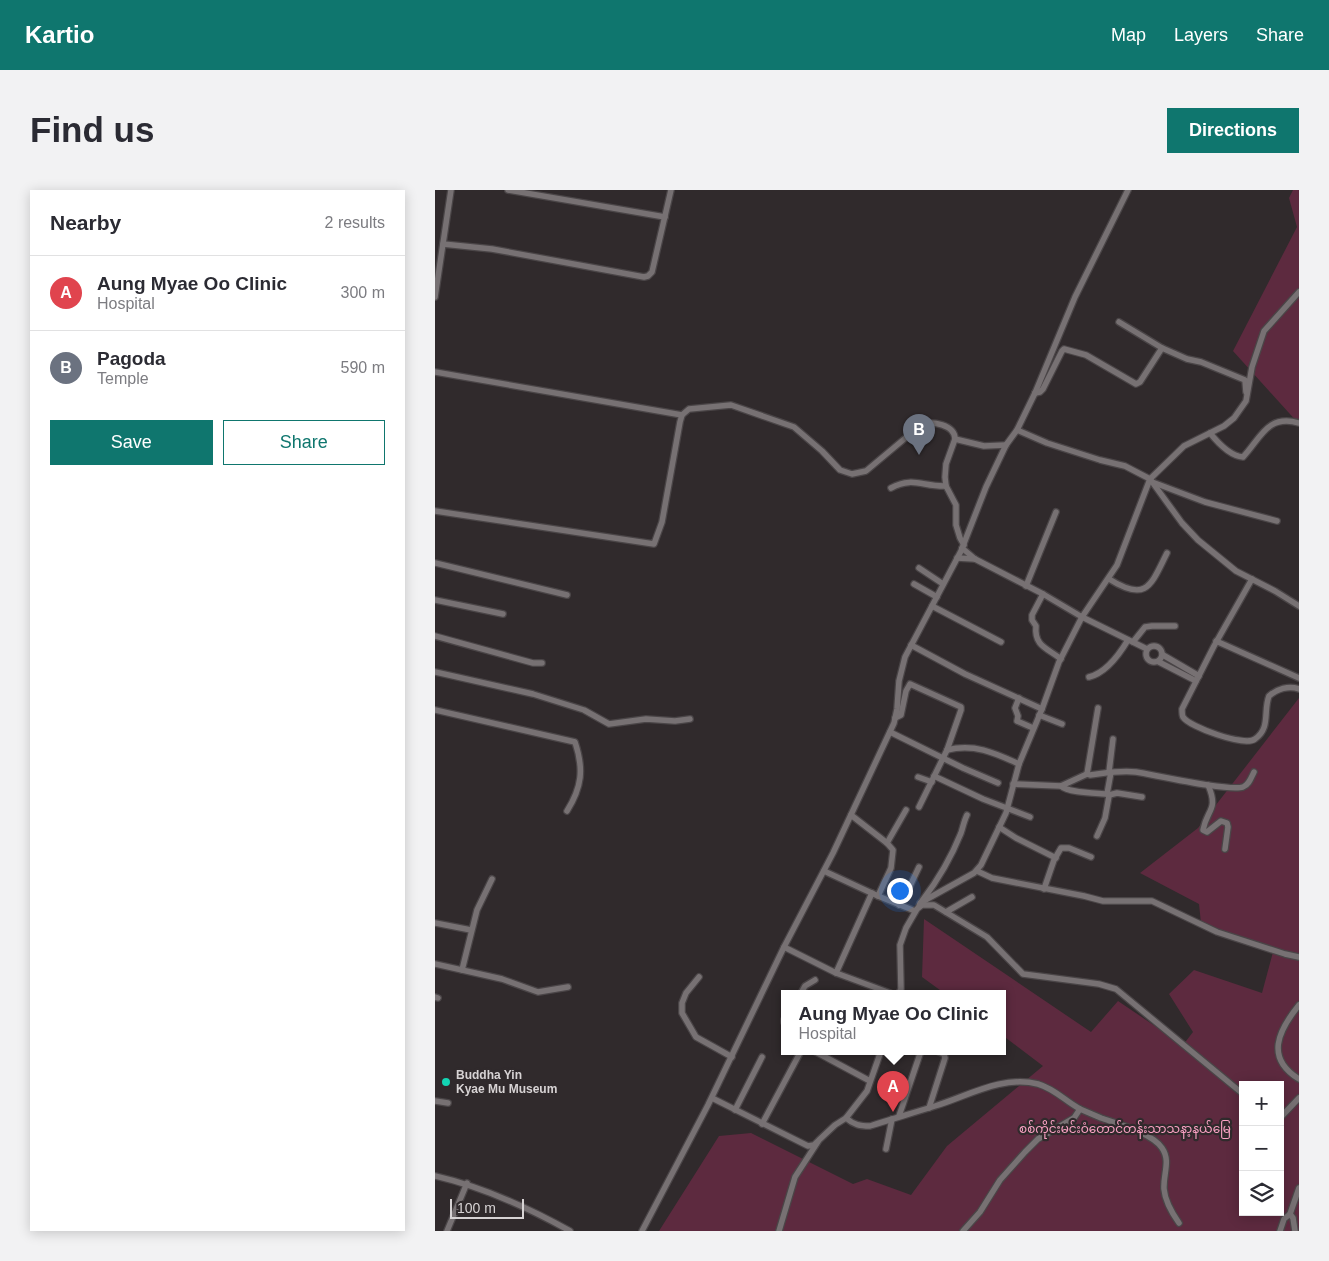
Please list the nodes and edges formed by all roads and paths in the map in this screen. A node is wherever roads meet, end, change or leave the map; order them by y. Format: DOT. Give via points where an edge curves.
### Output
graph roads {
  1 [pos="451,190"];
  2 [pos="508,190"];
  3 [pos="671,190"];
  4 [pos="1128,190"];
  5 [pos="665,217"];
  6 [pos="443,244"];
  7 [pos="437,267"];
  8 [pos="1299,292"];
  9 [pos="435,297"];
  10 [pos="1119,322"];
  11 [pos="1162,348"];
  12 [pos="435,372"];
  13 [pos="1035,393"];
  14 [pos="1246,401"];
  15 [pos="682,415"];
  16 [pos="1299,423"];
  17 [pos="1017,430"];
  18 [pos="1210,433"];
  19 [pos="955,439"];
  20 [pos="1007,445"];
  21 [pos="1151,481"];
  22 [pos="946,486"];
  23 [pos="891,488"];
  24 [pos="435,511"];
  25 [pos="1056,512"];
  26 [pos="1277,521"];
  27 [pos="963,546"];
  28 [pos="1167,553"];
  29 [pos="957,558"];
  30 [pos="975,559"];
  31 [pos="435,563"];
  32 [pos="919,568"];
  33 [pos="1109,579"];
  34 [pos="1252,579"];
  35 [pos="915,584"];
  36 [pos="943,584"];
  37 [pos="1026,586"];
  38 [pos="1043,594"];
  39 [pos="567,595"];
  40 [pos="937,597"];
  41 [pos="435,600"];
  42 [pos="932,606"];
  43 [pos="1299,606"];
  44 [pos="503,614"];
  45 [pos="1082,617"];
  46 [pos="1175,626"];
  47 [pos="435,636"];
  48 [pos="1130,641"];
  49 [pos="1216,641"];
  50 [pos="1001,642"];
  51 [pos="911,645"];
  52 [pos="1147,649"];
  53 [pos="1163,655"];
  54 [pos="1061,659"];
  55 [pos="1159,662"];
  56 [pos="542,663"];
  57 [pos="435,672"];
  58 [pos="1089,677"];
  59 [pos="1299,678"];
  60 [pos="1198,679"];
  61 [pos="1299,689"];
  62 [pos="1019,698"];
  63 [pos="1098,708"];
  64 [pos="435,710"];
  65 [pos="1041,712"];
  66 [pos="895,718"];
  67 [pos="690,719"];
  68 [pos="1062,724"];
  69 [pos="1033,728"];
  70 [pos="890,732"];
  71 [pos="1113,739"];
  72 [pos="947,750"];
  73 [pos="943,759"];
  74 [pos="1019,764"];
  75 [pos="1110,772"];
  76 [pos="1254,772"];
  77 [pos="1087,774"];
  78 [pos="918,777"];
  79 [pos="933,779"];
  80 [pos="998,783"];
  81 [pos="1013,784"];
  82 [pos="1208,785"];
  83 [pos="1061,786"];
  84 [pos="1108,794"];
  85 [pos="1142,797"];
  86 [pos="919,806"];
  87 [pos="1007,808"];
  88 [pos="906,810"];
  89 [pos="567,811"];
  90 [pos="851,815"];
  91 [pos="967,815"];
  92 [pos="1030,817"];
  93 [pos="999,827"];
  94 [pos="1097,836"];
  95 [pos="887,843"];
  96 [pos="1225,849"];
  97 [pos="1091,857"];
  98 [pos="1056,858"];
  99 [pos="919,867"];
  100 [pos="824,871"];
  101 [pos="977,871"];
  102 [pos="492,878"];
  103 [pos="1044,889"];
  104 [pos="875,895"];
  105 [pos="972,897"];
  106 [pos="899,904"];
  107 [pos="918,907"];
  108 [pos="946,912"];
  109 [pos="435,923"];
  110 [pos="471,930"];
  111 [pos="784,947"];
  112 [pos="1299,957"];
  113 [pos="435,964"];
  114 [pos="462,970"];
  115 [pos="836,972"];
  116 [pos="699,977"];
  117 [pos="815,980"];
  118 [pos="568,987"];
  119 [pos="803,990"];
  120 [pos="882,990"];
  121 [pos="900,990"];
  122 [pos="1299,1005"];
  123 [pos="799,1055"];
  124 [pos="821,1055"];
  125 [pos="880,1055"];
  126 [pos="920,1055"];
  127 [pos="944,1055"];
  128 [pos="732,1056"];
  129 [pos="762,1057"];
  130 [pos="1299,1080"];
  131 [pos="870,1082"];
  132 [pos="1239,1091"];
  133 [pos="712,1098"];
  134 [pos="1299,1098"];
  135 [pos="435,1101"];
  136 [pos="448,1103"];
  137 [pos="929,1108"];
  138 [pos="1080,1109"];
  139 [pos="735,1110"];
  140 [pos="1284,1114"];
  141 [pos="899,1116"];
  142 [pos="846,1118"];
  143 [pos="892,1119"];
  144 [pos="762,1124"];
  145 [pos="797,1139"];
  146 [pos="819,1140"];
  147 [pos="886,1148"];
  148 [pos="808,1157"];
  149 [pos="435,1176"];
  150 [pos="467,1183"];
  151 [pos="1299,1188"];
  152 [pos="1290,1214"];
  153 [pos="1179,1223"];
  154 [pos="558,1228"];
  155 [pos="447,1231"];
  156 [pos="570,1231"];
  157 [pos="642,1231"];
  158 [pos="779,1231"];
  159 [pos="963,1231"];
  160 [pos="1280,1231"];
  161 [pos="1295,1231"];
  1 -- 6 [label="street"];
  2 -- 5 [label="street"];
  3 -- 5 [label="street"];
  4 -- 13 [label="street" via="1075,297"];
  5 -- 6 [label="street" via="652,272 643,277 492,249"];
  6 -- 7 [label="street"];
  7 -- 9 [label="street"];
  8 -- 14 [label="street" via="1264,330 1251,367"];
  10 -- 11 [label="street"];
  11 -- 13 [label="street" via="1136,384 1086,355 1064,349 1043,389"];
  11 -- 14 [label="street" via="1245,380"];
  12 -- 15 [label="street"];
  13 -- 17 [label="street"];
  14 -- 18 [label="street" via="1234,418"];
  15 -- 19 [label="street" via="689,409 731,405 794,427 840,470 852,474 866,472 925,423 951,429"];
  15 -- 24 [label="street" via="663,522 654,544"];
  16 -- 18 [label="street" via="1284,420 1273,423 1243,457 1219,444"];
  17 -- 20 [label="street"];
  17 -- 21 [label="street" via="1047,444 1125,466"];
  18 -- 21 [label="street" via="1184,446"];
  19 -- 20 [label="street" via="984,446"];
  19 -- 22 [label="street" via="945,464"];
  20 -- 27 [label="street"];
  21 -- 26 [label="street" via="1205,502"];
  21 -- 33 [label="street"];
  21 -- 34 [label="street" via="1193,535 1236,571"];
  22 -- 23 [label="street" via="908,481"];
  22 -- 27 [label="street" via="956,505 956,525"];
  25 -- 37 [label="street"];
  27 -- 29 [label="street"];
  27 -- 30 [label="street"];
  28 -- 33 [label="street" via="1144,589 1128,590"];
  29 -- 30 [label="street"];
  29 -- 36 [label="street"];
  30 -- 37 [label="street"];
  31 -- 39 [label="street"];
  32 -- 36 [label="street"];
  33 -- 45 [label="street"];
  34 -- 43 [label="street"];
  34 -- 49 [label="street"];
  35 -- 40 [label="street"];
  36 -- 40 [label="street"];
  37 -- 38 [label="street"];
  38 -- 45 [label="street"];
  38 -- 54 [label="street" via="1031,618 1036,626 1035,635 1039,643"];
  40 -- 42 [label="street"];
  41 -- 44 [label="street"];
  42 -- 50 [label="street"];
  42 -- 51 [label="street"];
  45 -- 48 [label="street"];
  45 -- 54 [label="street"];
  46 -- 48 [label="street" via="1145,627"];
  47 -- 56 [label="street"];
  48 -- 52 [label="street"];
  48 -- 58 [label="street" via="1106,669"];
  49 -- 59 [label="street"];
  49 -- 60 [label="street"];
  51 -- 62 [label="street"];
  51 -- 66 [label="street" via="899,681"];
  52 -- 53 [label="street" via="1157,646"];
  52 -- 55 [label="street" via="1148,660"];
  53 -- 55 [label="street"];
  53 -- 60 [label="street"];
  54 -- 65 [label="street"];
  55 -- 60 [label="street"];
  57 -- 67 [label="street" via="533,694 584,710 609,724 646,719"];
  60 -- 61 [label="street" via="1182,709 1183,717 1221,736 1247,743 1255,740 1265,727 1269,696 1288,687"];
  62 -- 65 [label="street"];
  62 -- 69 [label="street" via="1015,708 1017,721"];
  63 -- 77 [label="street"];
  64 -- 89 [label="street" via="575,742 581,772 575,798"];
  65 -- 68 [label="street"];
  65 -- 69 [label="street"];
  66 -- 70 [label="street"];
  66 -- 72 [label="street" via="901,715 910,684 961,707"];
  69 -- 74 [label="street"];
  70 -- 73 [label="street"];
  70 -- 90 [label="street"];
  71 -- 75 [label="street"];
  72 -- 73 [label="street"];
  72 -- 74 [label="street" via="981,748"];
  73 -- 79 [label="street"];
  73 -- 80 [label="street"];
  74 -- 81 [label="street"];
  75 -- 77 [label="street"];
  75 -- 82 [label="street" via="1134,772"];
  75 -- 84 [label="street"];
  76 -- 82 [label="street" via="1248,784 1240,788"];
  77 -- 83 [label="street"];
  78 -- 79 [label="street"];
  79 -- 86 [label="street"];
  79 -- 87 [label="street"];
  81 -- 83 [label="street"];
  81 -- 87 [label="street"];
  82 -- 96 [label="street" via="1213,806 1203,830 1207,832 1221,821 1227,823"];
  83 -- 84 [label="street"];
  84 -- 85 [label="street"];
  84 -- 94 [label="street" via="1108,808"];
  87 -- 92 [label="street"];
  87 -- 93 [label="street"];
  88 -- 95 [label="street"];
  90 -- 95 [label="street"];
  90 -- 100 [label="street"];
  91 -- 107 [label="street" via="945,866"];
  93 -- 98 [label="street"];
  93 -- 101 [label="street"];
  95 -- 104 [label="street" via="893,850 891,868"];
  97 -- 98 [label="street" via="1064,847"];
  98 -- 103 [label="street"];
  99 -- 106 [label="street"];
  100 -- 104 [label="street"];
  100 -- 111 [label="street"];
  101 -- 103 [label="street" via="992,878"];
  101 -- 107 [label="street"];
  102 -- 110 [label="street"];
  103 -- 112 [label="street" via="1103,901 1152,901 1217,932"];
  104 -- 106 [label="street"];
  104 -- 115 [label="street"];
  105 -- 108 [label="street"];
  106 -- 107 [label="street"];
  107 -- 108 [label="street" via="934,905"];
  107 -- 121 [label="street" via="900,944"];
  108 -- 132 [label="street" via="987,937 1023,974 1115,988"];
  109 -- 110 [label="street"];
  110 -- 114 [label="street"];
  111 -- 115 [label="street"];
  111 -- 128 [label="street"];
  113 -- 114 [label="street"];
  114 -- 118 [label="street" via="538,992"];
  115 -- 120 [label="street"];
  116 -- 128 [label="street" via="686,993 682,1013 696,1037"];
  117 -- 119 [label="street"];
  122 -- 130 [label="street" via="1282,1029 1278,1051 1283,1067"];
  123 -- 144 [label="street"];
  124 -- 131 [label="street"];
  125 -- 131 [label="street"];
  126 -- 141 [label="street"];
  127 -- 137 [label="street"];
  128 -- 133 [label="street"];
  129 -- 139 [label="street"];
  131 -- 142 [label="street"];
  133 -- 139 [label="street"];
  133 -- 157 [label="street"];
  134 -- 140 [label="street"];
  135 -- 136 [label="street"];
  137 -- 138 [label="street" via="992,1086 1023,1082 1052,1089"];
  137 -- 141 [label="street"];
  138 -- 153 [label="street" via="1144,1135 1162,1148 1167,1166 1164,1188 1171,1212"];
  138 -- 159 [label="street" via="1074,1118 1038,1139 1021,1156 1000,1180 981,1212"];
  139 -- 144 [label="street"];
  141 -- 143 [label="street"];
  142 -- 143 [label="street" via="859,1126"];
  142 -- 146 [label="street"];
  143 -- 147 [label="street"];
  144 -- 145 [label="street"];
  145 -- 146 [label="street" via="808,1146"];
  145 -- 148 [label="street"];
  146 -- 148 [label="street"];
  148 -- 158 [label="street" via="794,1180"];
  149 -- 150 [label="street"];
  150 -- 154 [label="street" via="500,1196"];
  150 -- 155 [label="street"];
  151 -- 152 [label="street"];
  152 -- 160 [label="street" via="1284,1219"];
  152 -- 161 [label="street"];
  154 -- 156 [label="street"];
}
